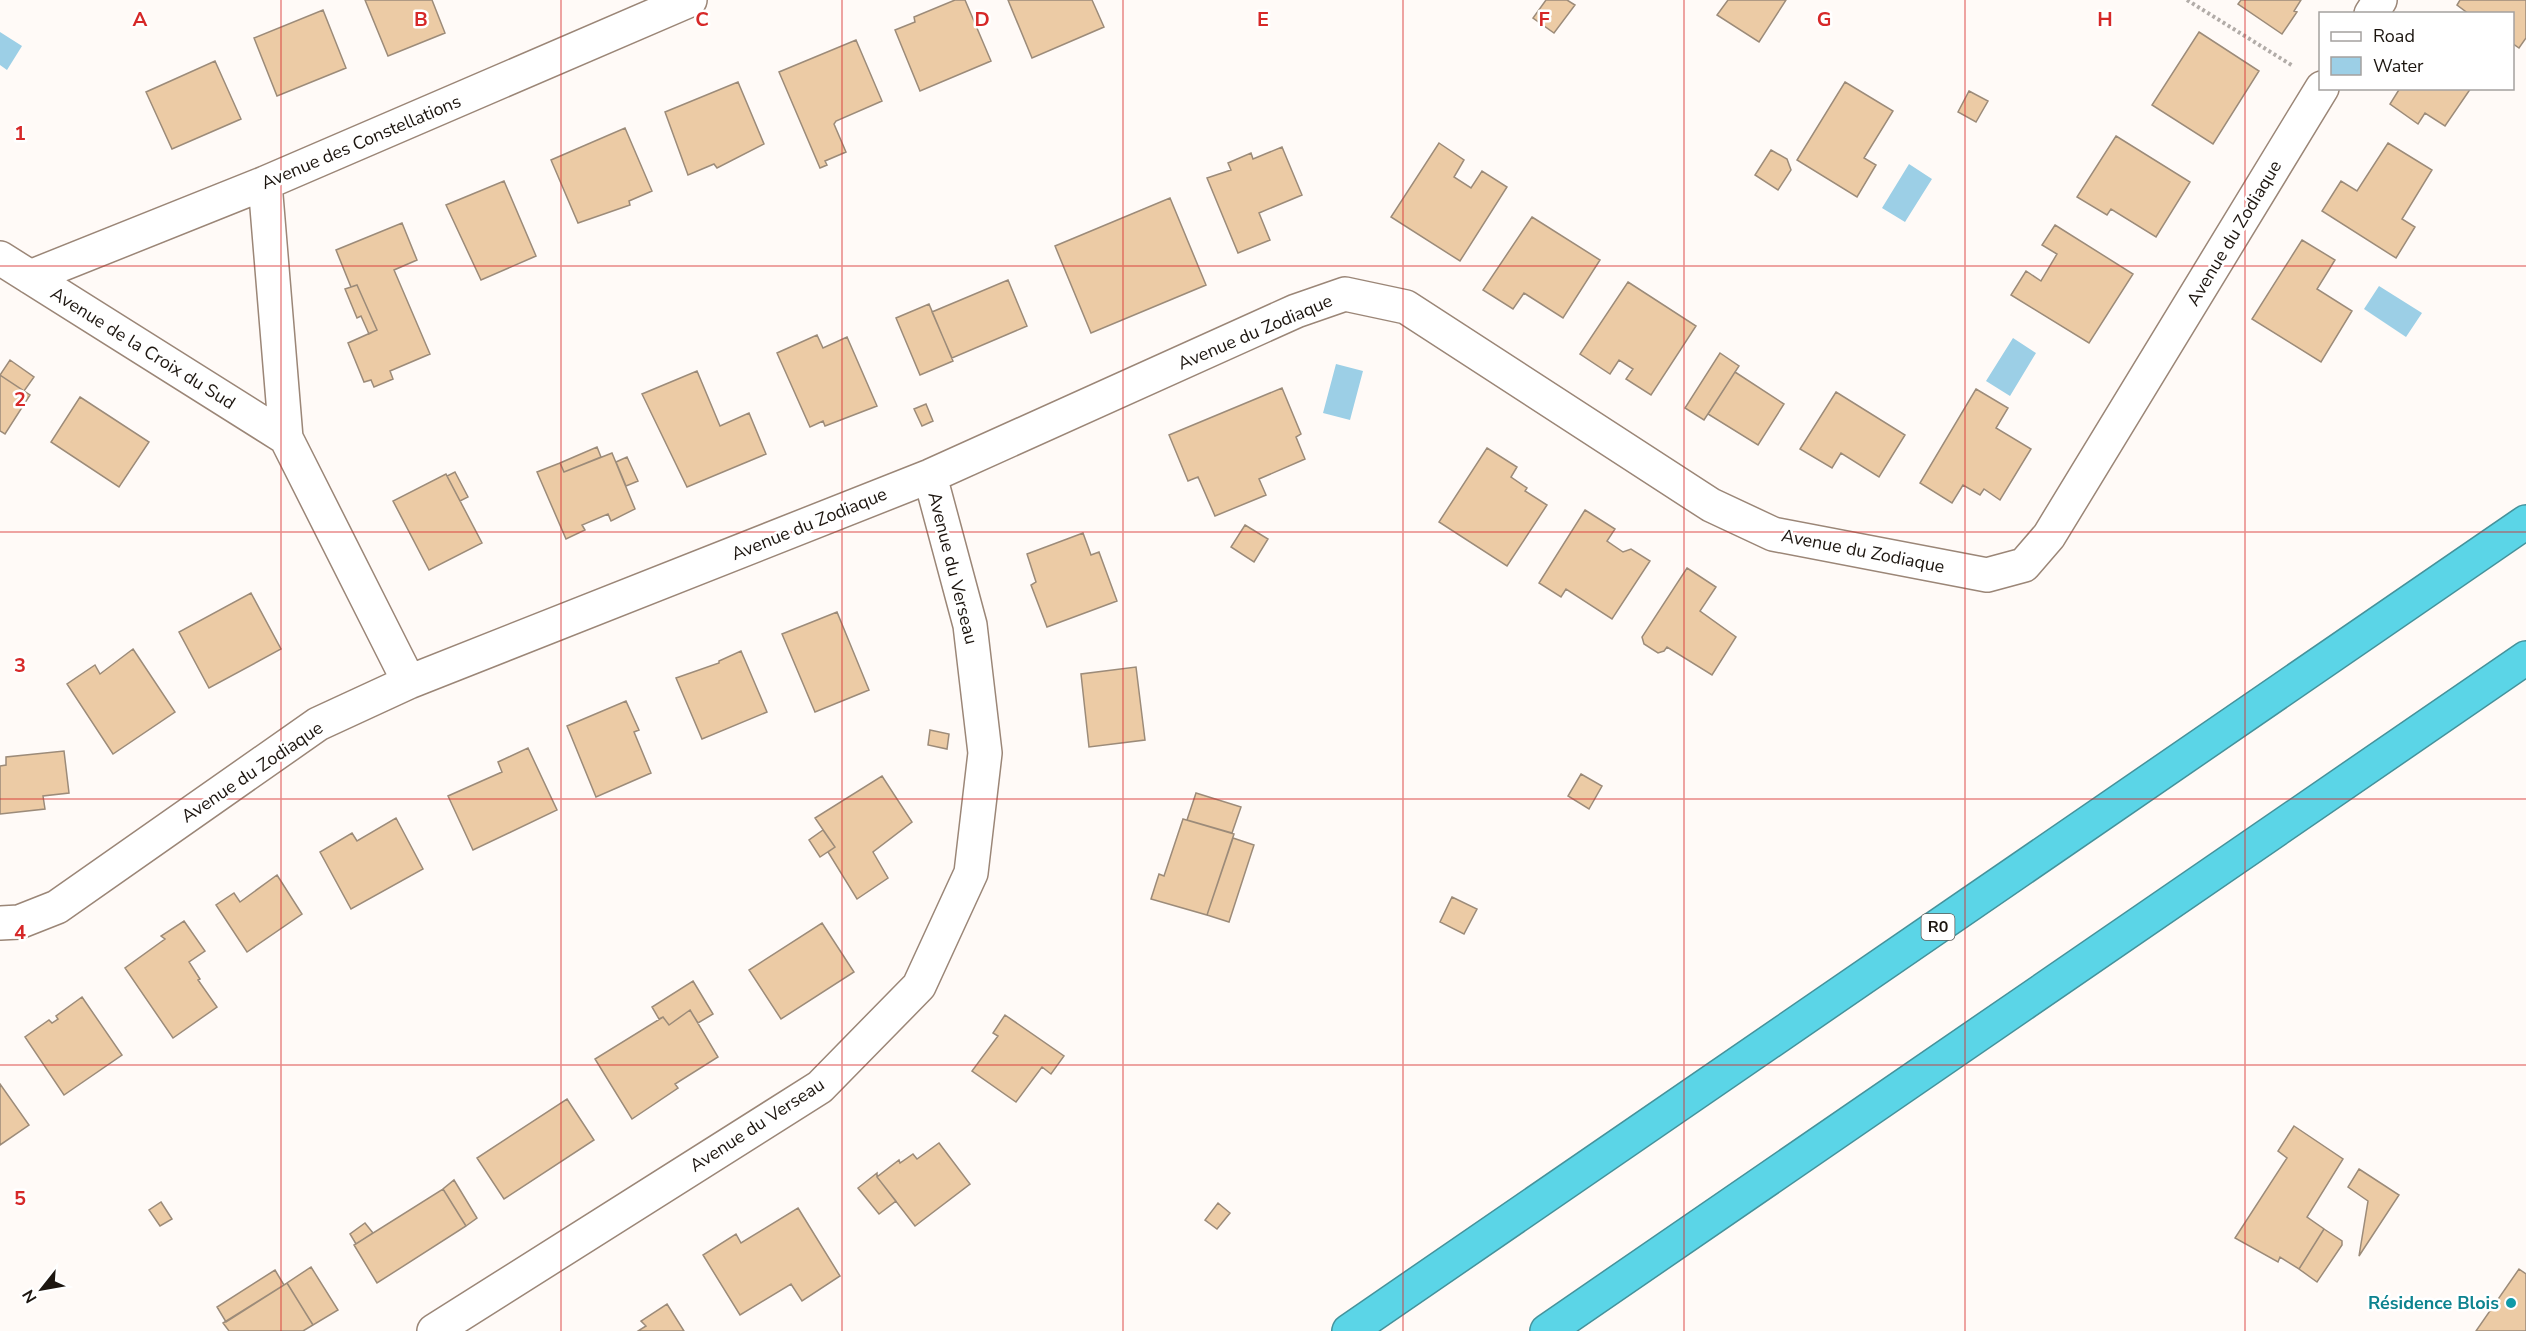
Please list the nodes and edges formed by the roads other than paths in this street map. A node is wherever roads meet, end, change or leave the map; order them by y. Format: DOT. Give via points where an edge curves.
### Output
graph roads {
  1 [pos="690,0"];
  2 [pos="2312,80"];
  3 [pos="265,183"];
  4 [pos="0,258"];
  5 [pos="30,278"];
  6 [pos="286,438"];
  7 [pos="930,476"];
  8 [pos="2526,522"];
  9 [pos="2526,658"];
  10 [pos="409,682"];
  11 [pos="6,929"];
  12 [pos="434,1331"];
  13 [pos="1349,1331"];
  14 [pos="1547,1331"];
  1 -- 3 [label="street, Avenue des Constellations"];
  2 -- 7 [label="street, Avenue du Zodiaque" via="2049,536 2024,565 1987,575 1773,534 1711,505 1406,307 1345,294 1296,311"];
  3 -- 5 [label="street, Avenue des Constellations"];
  3 -- 6 [label="street"];
  4 -- 5 [label="street, Avenue de la Croix du Sud"];
  5 -- 6 [label="street, Avenue de la Croix du Sud"];
  6 -- 10 [label="street"];
  7 -- 10 [label="street, Avenue du Zodiaque"];
  7 -- 12 [label="street, Avenue du Verseau" via="970,625 985,753 971,873 919,986 820,1087"];
  8 -- 13 [label="highway, R0"];
  9 -- 14 [label="highway"];
  10 -- 11 [label="street, Avenue du Zodiaque" via="318,724 57,907"];
}
